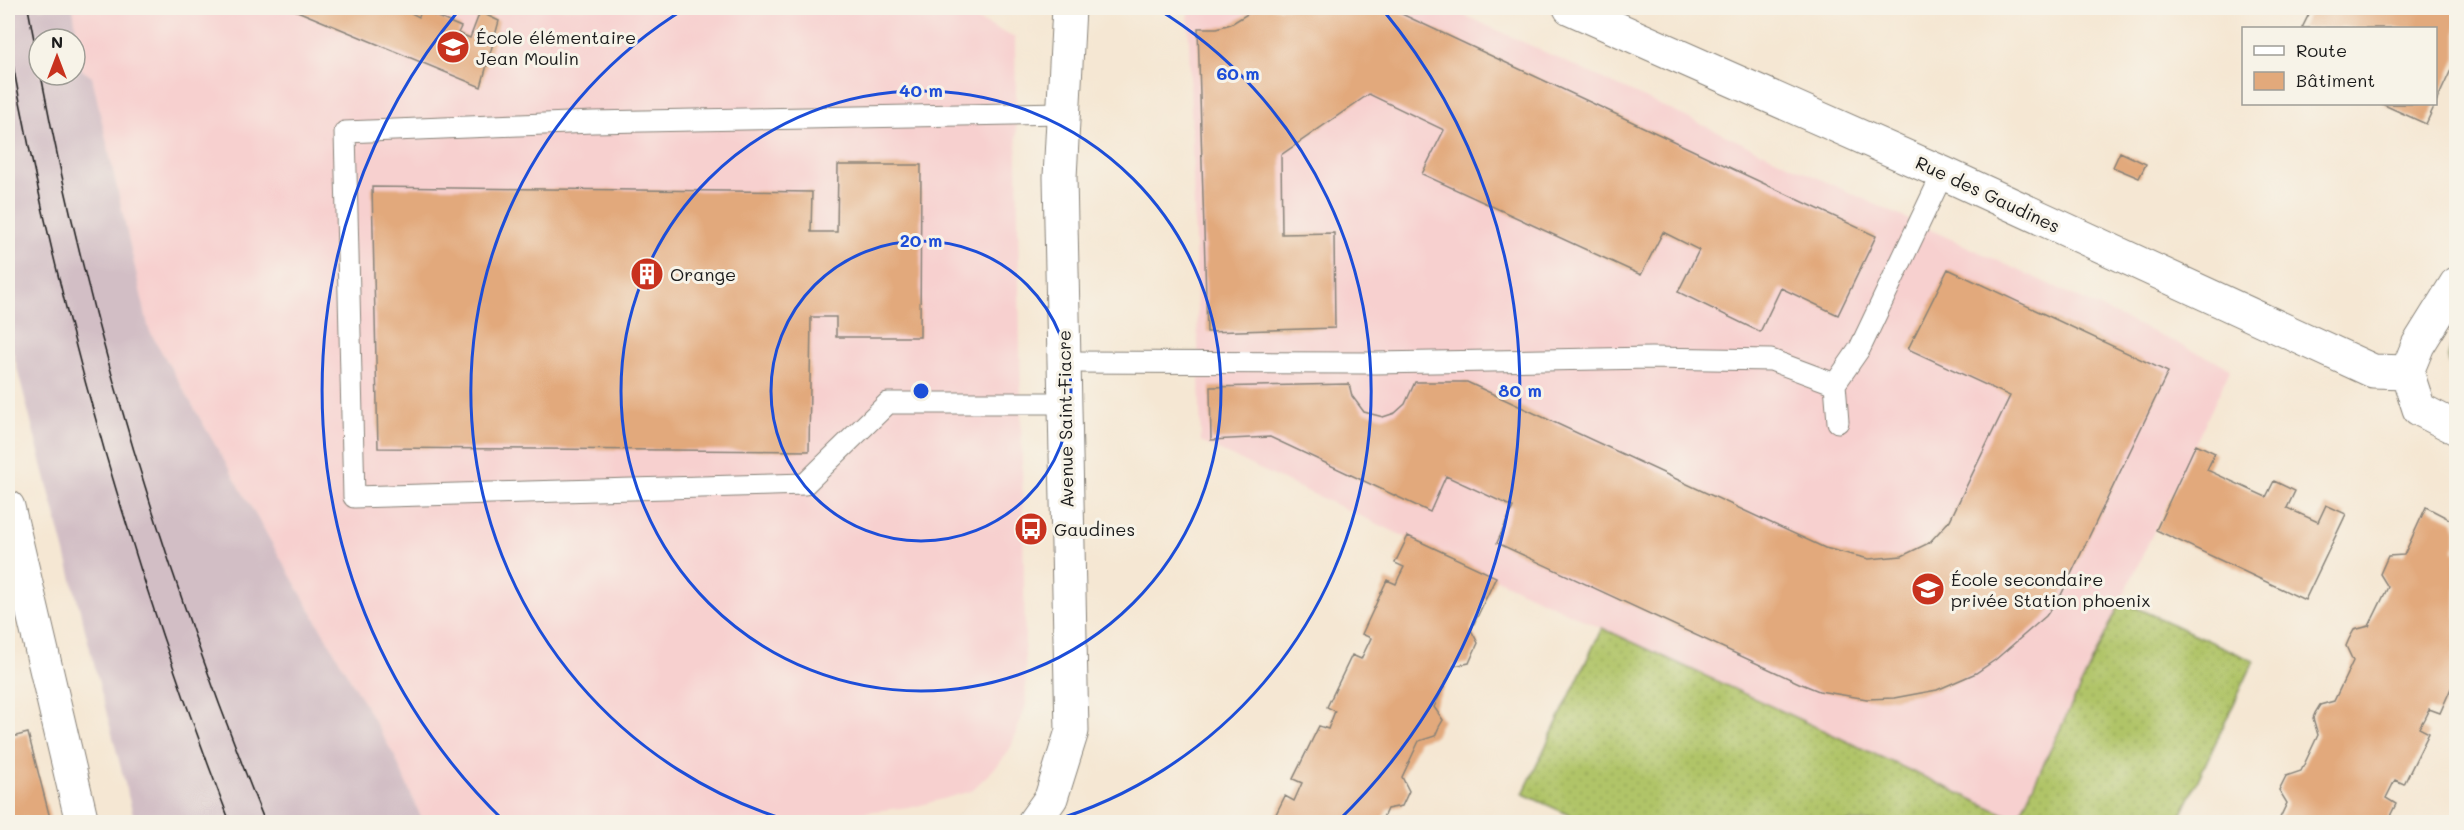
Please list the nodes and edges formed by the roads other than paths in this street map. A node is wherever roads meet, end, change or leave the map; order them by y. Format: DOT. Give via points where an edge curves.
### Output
graph roads {
  1 [pos="1069,8"];
  2 [pos="1570,8"];
  3 [pos="1064,113"];
  4 [pos="1943,173"];
  5 [pos="2457,284"];
  6 [pos="1064,362"];
  7 [pos="2407,372"];
  8 [pos="1835,384"];
  9 [pos="1064,403"];
  10 [pos="1838,422"];
  11 [pos="2457,428"];
  12 [pos="8,507"];
  13 [pos="15,579"];
  14 [pos="82,822"];
  15 [pos="1034,822"];
  1 -- 3 [label="street, Avenue Saint-Fiacre"];
  2 -- 4 [label="street, Rue des Gaudines"];
  3 -- 6 [label="street, Avenue Saint-Fiacre" via="1060,177"];
  3 -- 9 [label="lane" via="604,121 345,132 354,497 805,484 888,403"];
  4 -- 7 [label="street, Rue des Gaudines" via="2373,371"];
  4 -- 8 [label="lane" via="1860,348"];
  5 -- 7 [label="street" via="2418,345"];
  6 -- 8 [label="lane" via="1771,360"];
  6 -- 9 [label="street, Avenue Saint-Fiacre"];
  7 -- 11 [label="street" via="2419,409"];
  8 -- 10 [label="lane"];
  9 -- 15 [label="street, Avenue Saint-Fiacre" via="1072,731 1051,798"];
  12 -- 13 [label="street"];
  13 -- 14 [label="street"];
}
